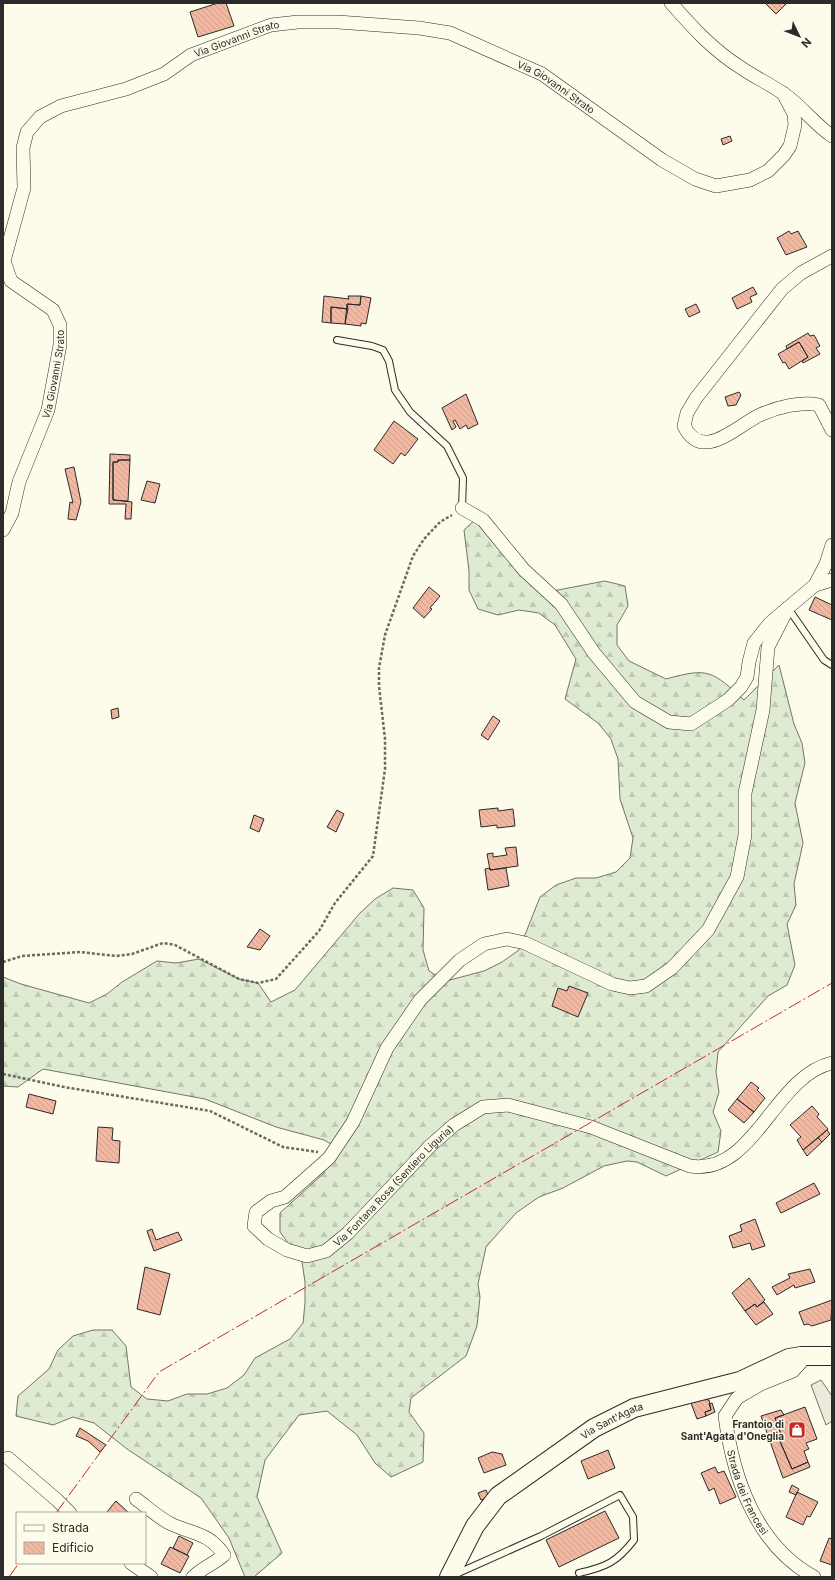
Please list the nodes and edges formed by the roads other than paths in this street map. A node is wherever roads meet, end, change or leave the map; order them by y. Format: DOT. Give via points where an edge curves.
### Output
graph roads {
  1 [pos="671,3"];
  2 [pos="783,93"];
  3 [pos="832,136"];
  4 [pos="832,256"];
  5 [pos="337,340"];
  6 [pos="832,430"];
  7 [pos="462,508"];
  8 [pos="3,530"];
  9 [pos="832,545"];
  10 [pos="832,580"];
  11 [pos="815,585"];
  12 [pos="788,608"];
  13 [pos="832,665"];
  14 [pos="832,1063"];
  15 [pos="801,1356"];
  16 [pos="832,1356"];
  17 [pos="8,1458"];
  18 [pos="136,1499"];
  19 [pos="69,1512"];
  20 [pos="132,1564"];
  21 [pos="579,1573"];
  22 [pos="151,1577"];
  23 [pos="193,1577"];
  24 [pos="449,1577"];
  25 [pos="814,1577"];
  1 -- 2 [label="street" via="706,42 740,67"];
  2 -- 3 [label="street"];
  2 -- 8 [label="street, Via Giovanni Strato" via="794,114 795,125 790,146 784,155 768,171 750,180 716,186 695,179 662,160 542,74 450,33 419,28 338,22 270,25 191,56 164,74 126,89 61,106 40,117 27,132 23,148 24,188 4,261 13,284 53,310 60,325 60,345 48,410 19,482 12,513"];
  4 -- 6 [label="street" via="801,273 782,289 696,398 684,426 695,440 705,442 721,439 762,414 810,403 819,405"];
  5 -- 7 [label="lane" via="383,350 389,361 395,390 410,412 447,446 463,478"];
  7 -- 12 [label="street" via="483,520 524,570 561,604 594,653 635,702 669,722 691,724 728,700 747,676 754,643 770,623"];
  9 -- 11 [label="street"];
  10 -- 11 [label="street"];
  11 -- 12 [label="street"];
  12 -- 13 [label="lane" via="824,660"];
  12 -- 14 [label="street, Via Fontana Rosa (Sentiero Liguria)" via="768,647 763,710 745,793 745,835 737,877 708,930 672,968 646,986 630,988 612,984 525,943 507,939 484,944 460,960 420,1000 387,1048 353,1122 329,1158 285,1197 271,1201 256,1212 254,1226 268,1239 288,1250 307,1256 326,1251 348,1233 430,1146 454,1124 483,1107 508,1105 590,1127 690,1166 713,1166 738,1150 794,1085 821,1066"];
  15 -- 16 [label="street, Via Sant'Agata"];
  15 -- 24 [label="street, Via Sant'Agata" via="789,1358 740,1381 634,1408 594,1428 498,1496 475,1526"];
  15 -- 25 [label="street, Strada dei Francesi" via="801,1362 793,1371 761,1384 737,1398 725,1416 734,1464 743,1491 758,1521 783,1556"];
  17 -- 19 [label="street"];
  18 -- 23 [label="street" via="169,1523 197,1533 217,1545 224,1555 217,1561 207,1564"];
  20 -- 22 [label="street"];
  21 -- 24 [label="lane" via="600,1568 622,1556 634,1540 633,1517 620,1495 541,1536"];
}
